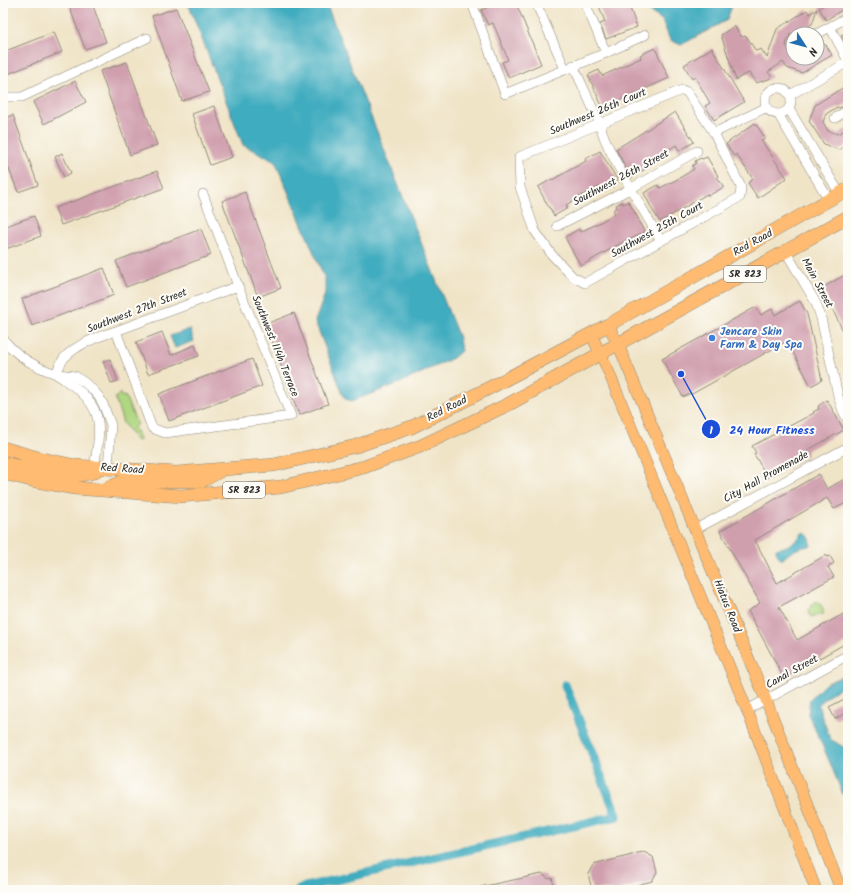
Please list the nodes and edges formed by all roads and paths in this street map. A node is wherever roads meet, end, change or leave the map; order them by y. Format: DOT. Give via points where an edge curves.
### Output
graph roads {
  1 [pos="472,3"];
  2 [pos="536,3"];
  3 [pos="585,3"];
  4 [pos="848,17"];
  5 [pos="830,27"];
  6 [pos="825,30"];
  7 [pos="645,35"];
  8 [pos="147,38"];
  9 [pos="606,53"];
  10 [pos="848,62"];
  11 [pos="569,67"];
  12 [pos="790,95"];
  13 [pos="3,97"];
  14 [pos="767,107"];
  15 [pos="789,109"];
  16 [pos="848,110"];
  17 [pos="778,114"];
  18 [pos="835,118"];
  19 [pos="600,124"];
  20 [pos="714,133"];
  21 [pos="697,151"];
  22 [pos="630,189"];
  23 [pos="203,194"];
  24 [pos="839,194"];
  25 [pos="848,217"];
  26 [pos="557,226"];
  27 [pos="662,241"];
  28 [pos="786,252"];
  29 [pos="585,284"];
  30 [pos="238,286"];
  31 [pos="608,324"];
  32 [pos="116,331"];
  33 [pos="591,334"];
  34 [pos="3,339"];
  35 [pos="618,344"];
  36 [pos="600,353"];
  37 [pos="56,374"];
  38 [pos="848,420"];
  39 [pos="848,447"];
  40 [pos="3,448"];
  41 [pos="3,463"];
  42 [pos="94,468"];
  43 [pos="108,468"];
  44 [pos="223,469"];
  45 [pos="3,473"];
  46 [pos="104,490"];
  47 [pos="696,529"];
  48 [pos="848,655"];
  49 [pos="766,700"];
  50 [pos="747,710"];
  51 [pos="816,890"];
  52 [pos="841,890"];
  1 -- 11 [label="street" via="505,94"];
  2 -- 11 [label="street"];
  3 -- 9 [label="street"];
  4 -- 5 [label="street"];
  5 -- 6 [label="street"];
  5 -- 10 [label="street"];
  7 -- 9 [label="street"];
  8 -- 13 [label="street" via="22,97"];
  9 -- 11 [label="street"];
  10 -- 12 [label="street"];
  11 -- 19 [label="street"];
  12 -- 14 [label="street" via="788,91 780,88 772,89 766,95"];
  12 -- 15 [label="street" via="792,102"];
  14 -- 17 [label="street" via="771,112"];
  14 -- 20 [label="street"];
  15 -- 17 [label="street"];
  15 -- 24 [label="street"];
  16 -- 18 [label="street"];
  17 -- 24 [label="street"];
  19 -- 20 [label="street, Southwest 26th Court" via="682,90 687,92"];
  19 -- 22 [label="street" via="606,144"];
  19 -- 29 [label="street, Southwest 26th Court" via="519,157 520,187 535,231 552,255 573,277"];
  20 -- 27 [label="street, Southwest 25th Court" via="741,187 740,197"];
  21 -- 22 [label="street, Southwest 26th Street"];
  22 -- 26 [label="street, Southwest 26th Street"];
  22 -- 27 [label="street"];
  23 -- 30 [label="street, Southwest 114h Terrace"];
  24 -- 31 [label="highway, Red Road / SR 823"];
  25 -- 28 [label="highway, Red Road / SR 823"];
  27 -- 29 [label="street, Southwest 25th Court"];
  28 -- 35 [label="highway, Red Road / SR 823"];
  28 -- 38 [label="street, Main Street" via="816,303 838,396"];
  30 -- 32 [label="street, Southwest 27th Street"];
  30 -- 32 [label="street, Southwest 114h Terrace" via="291,416 165,433 152,428"];
  31 -- 33 [label="highway, Red Road / SR 823"];
  31 -- 35 [label="main road, Hiatus Road"];
  32 -- 37 [label="street, Southwest 27th Street" via="78,346 64,358"];
  33 -- 36 [label="main road, Hiatus Road"];
  33 -- 44 [label="highway, Red Road / SR 823" via="412,427 356,446 274,465"];
  34 -- 37 [label="street" via="36,366"];
  35 -- 36 [label="highway, Red Road / SR 823"];
  35 -- 47 [label="main road, Hiatus Road"];
  36 -- 46 [label="highway, Red Road / SR 823" via="509,404 428,443 364,467 281,487 189,496"];
  36 -- 50 [label="main road, Hiatus Road"];
  37 -- 42 [label="street" via="92,403 99,424"];
  37 -- 43 [label="street" via="75,376 93,390 103,404 111,425"];
  39 -- 47 [label="street, City Hall Promenade"];
  40 -- 42 [label="highway, Red Road / SR 823" via="38,458"];
  41 -- 43 [label="highway" via="71,477"];
  42 -- 43 [label="highway, Red Road / SR 823"];
  43 -- 44 [label="highway, Red Road / SR 823" via="176,473"];
  44 -- 46 [label="highway" via="202,481 124,481"];
  45 -- 46 [label="highway, Red Road / SR 823" via="74,488"];
  47 -- 49 [label="main road, Hiatus Road"];
  48 -- 49 [label="street, Canal Street"];
  49 -- 50 [label="street, Canal Street"];
  49 -- 52 [label="main road, Hiatus Road"];
  50 -- 51 [label="main road, Hiatus Road"];
}
